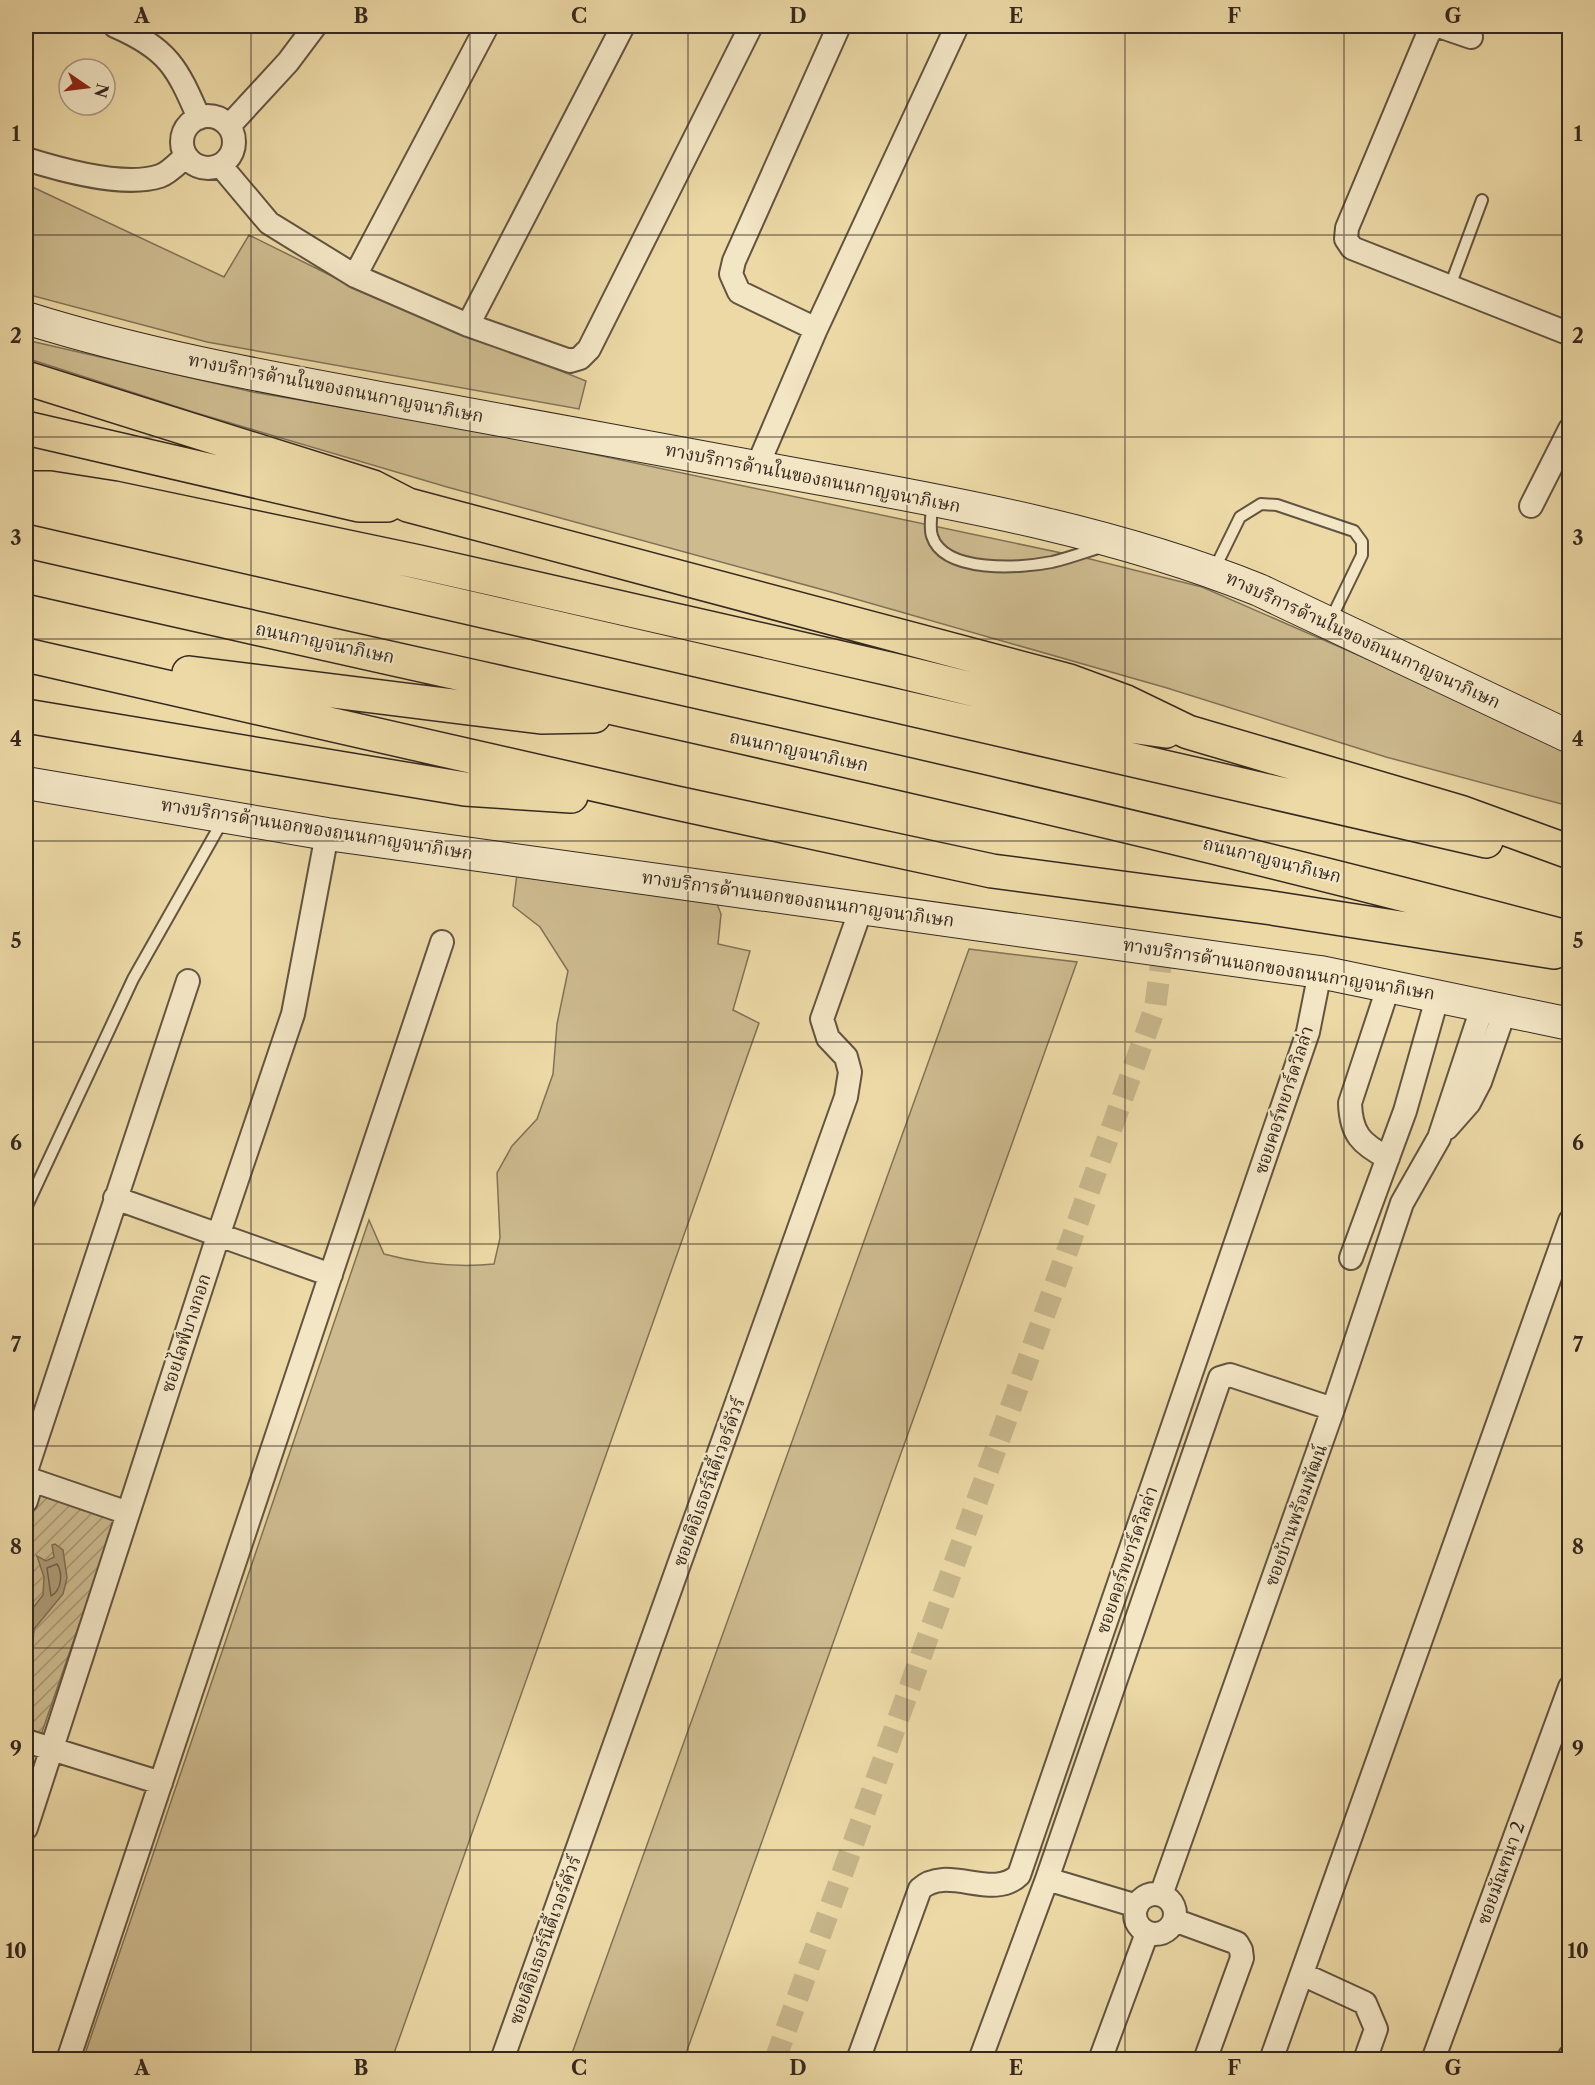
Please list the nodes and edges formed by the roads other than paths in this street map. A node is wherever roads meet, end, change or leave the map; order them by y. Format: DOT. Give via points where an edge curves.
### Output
graph roads {
  1 [pos="315,26"];
  2 [pos="487,26"];
  3 [pos="623,26"];
  4 [pos="750,26"];
  5 [pos="839,26"];
  6 [pos="957,26"];
  7 [pos="1438,26"];
  8 [pos="124,27"];
  9 [pos="1471,37"];
  10 [pos="199,118"];
  11 [pos="229,126"];
  12 [pos="186,156"];
  13 [pos="26,159"];
  14 [pos="221,166"];
  15 [pos="1482,200"];
  16 [pos="355,276"];
  17 [pos="1450,286"];
  18 [pos="26,318"];
  19 [pos="468,325"];
  20 [pos="816,329"];
  21 [pos="1569,334"];
  22 [pos="26,378"];
  23 [pos="26,428"];
  24 [pos="1569,429"];
  25 [pos="756,467"];
  26 [pos="26,488"];
  27 [pos="932,499"];
  28 [pos="408,505"];
  29 [pos="26,506"];
  30 [pos="1531,506"];
  31 [pos="1119,542"];
  32 [pos="1213,572"];
  33 [pos="26,576"];
  34 [pos="1330,621"];
  35 [pos="26,655"];
  36 [pos="77,666"];
  37 [pos="26,693"];
  38 [pos="634,715"];
  39 [pos="26,716"];
  40 [pos="1188,732"];
  41 [pos="1569,737"];
  42 [pos="182,742"];
  43 [pos="26,783"];
  44 [pos="672,802"];
  45 [pos="225,817"];
  46 [pos="327,834"];
  47 [pos="1569,852"];
  48 [pos="1569,860"];
  49 [pos="861,909"];
  50 [pos="1569,938"];
  51 [pos="442,942"];
  52 [pos="1569,954"];
  53 [pos="1320,972"];
  54 [pos="188,981"];
  55 [pos="1389,985"];
  56 [pos="1438,995"];
  57 [pos="1494,1008"];
  58 [pos="1569,1024"];
  59 [pos="1388,1158"];
  60 [pos="115,1198"];
  61 [pos="26,1208"];
  62 [pos="1569,1221"];
  63 [pos="219,1233"];
  64 [pos="1351,1258"];
  65 [pos="331,1275"];
  66 [pos="1333,1409"];
  67 [pos="27,1483"];
  68 [pos="128,1513"];
  69 [pos="1569,1687"];
  70 [pos="26,1740"];
  71 [pos="51,1749"];
  72 [pos="161,1783"];
  73 [pos="26,1828"];
  74 [pos="1047,1880"];
  75 [pos="1161,1895"];
  76 [pos="1137,1906"];
  77 [pos="1174,1920"];
  78 [pos="1147,1933"];
  79 [pos="1302,1974"];
  80 [pos="68,2060"];
  81 [pos="502,2060"];
  82 [pos="858,2060"];
  83 [pos="980,2060"];
  84 [pos="1100,2060"];
  85 [pos="1205,2060"];
  86 [pos="1271,2060"];
  87 [pos="1365,2060"];
  88 [pos="1433,2060"];
  1 -- 11 [label="street" via="288,62"];
  2 -- 16 [label="street"];
  3 -- 19 [label="street"];
  4 -- 19 [label="street" via="589,349 570,361"];
  5 -- 20 [label="street" via="731,274 739,292"];
  6 -- 20 [label="street"];
  7 -- 9 [label="street"];
  7 -- 17 [label="street" via="1429,32 1347,228 1346,239 1352,248"];
  8 -- 10 [label="street" via="157,48 180,73"];
  10 -- 11 [label="street" via="210,116"];
  10 -- 12 [label="street" via="184,134"];
  11 -- 14 [label="street" via="234,148"];
  12 -- 13 [label="street" via="161,176 128,179 68,172"];
  12 -- 14 [label="street" via="201,168"];
  14 -- 16 [label="street" via="268,223"];
  15 -- 17 [label="lane"];
  16 -- 19 [label="street"];
  17 -- 21 [label="street"];
  18 -- 25 [label="main road, ทางบริการด้านในของถนนกาญจนาภิเษก" via="246,374"];
  20 -- 25 [label="street"];
  22 -- 28 [label="highway" via="373,487"];
  23 -- 28 [label="highway" via="359,505"];
  24 -- 30 [label="street"];
  25 -- 27 [label="main road, ทางบริการด้านในของถนนกาญจนาภิเษก"];
  26 -- 40 [label="highway" via="114,498 534,588 1108,723"];
  27 -- 31 [label="main road, ทางบริการด้านในของถนนกาญจนาภิเษก"];
  27 -- 31 [label="lane" via="931,535 937,546 970,564 990,567 1051,562"];
  28 -- 40 [label="highway" via="1058,678 1126,702"];
  29 -- 48 [label="highway"];
  31 -- 32 [label="main road, ทางบริการด้านในของถนนกาญจนาภิเษก"];
  32 -- 34 [label="main road, ทางบริการด้านในของถนนกาญจนาภิเษก"];
  32 -- 34 [label="lane" via="1240,517 1261,504 1277,505 1354,531 1362,542 1362,555"];
  33 -- 38 [label="highway, ถนนกาญจนาภิเษก" via="495,680"];
  34 -- 41 [label="main road, ทางบริการด้านในของถนนกาญจนาภิเษก"];
  35 -- 36 [label="highway"];
  36 -- 38 [label="highway" via="152,669 541,717"];
  36 -- 44 [label="highway"];
  37 -- 42 [label="highway" via="82,706"];
  38 -- 50 [label="highway, ถนนกาญจนาภิเษก" via="1080,814 1346,878"];
  39 -- 42 [label="highway"];
  40 -- 47 [label="highway" via="1460,812"];
  42 -- 44 [label="highway" via="465,789"];
  43 -- 45 [label="main road, ทางบริการด้านนอกของถนนกาญจนาภิเษก"];
  44 -- 52 [label="highway" via="992,871"];
  45 -- 46 [label="main road, ทางบริการด้านนอกของถนนกาญจนาภิเษก"];
  45 -- 61 [label="lane" via="133,979"];
  46 -- 49 [label="main road, ทางบริการด้านนอกของถนนกาญจนาภิเษก"];
  46 -- 63 [label="street, ซอยไลฟ์บางกอก" via="293,1014"];
  49 -- 53 [label="main road, ทางบริการด้านนอกของถนนกาญจนาภิเษก"];
  49 -- 81 [label="street, ซอยดิอิเธอร์นิตี้เวอร์ดัวร์" via="822,1019 828,1038 846,1057 850,1072 846,1097"];
  51 -- 65 [label="street"];
  53 -- 55 [label="main road, ทางบริการด้านนอกของถนนกาญจนาภิเษก"];
  53 -- 82 [label="street, ซอยคอร์ทยาร์ดวิลล่า" via="1308,1032 1019,1875 1004,1884 936,1880 920,1889"];
  54 -- 60 [label="street"];
  55 -- 56 [label="main road, ทางบริการด้านนอกของถนนกาญจนาภิเษก"];
  55 -- 59 [label="street" via="1350,1103 1356,1134 1367,1147"];
  56 -- 57 [label="main road, ทางบริการด้านนอกของถนนกาญจนาภิเษก"];
  56 -- 59 [label="street"];
  57 -- 58 [label="main road, ทางบริการด้านนอกของถนนกาญจนาภิเษก"];
  57 -- 66 [label="street, ซอยบ้านพร้อมพัฒน์" via="1480,1082 1470,1103 1438,1138 1402,1203"];
  59 -- 64 [label="street"];
  60 -- 63 [label="street"];
  60 -- 67 [label="street"];
  62 -- 79 [label="street"];
  63 -- 65 [label="street"];
  63 -- 68 [label="street, ซอยไลฟ์บางกอก"];
  65 -- 72 [label="street"];
  66 -- 74 [label="street" via="1230,1375 1220,1378"];
  66 -- 75 [label="street, ซอยบ้านพร้อมพัฒน์"];
  67 -- 68 [label="street"];
  68 -- 71 [label="street, ซอยไลฟ์บางกอก"];
  69 -- 88 [label="street, ซอยมัณฑนา 2"];
  70 -- 71 [label="street"];
  71 -- 72 [label="street"];
  71 -- 73 [label="street, ซอยไลฟ์บางกอก"];
  72 -- 80 [label="street"];
  74 -- 76 [label="street"];
  74 -- 83 [label="street"];
  75 -- 76 [label="street" via="1150,1895"];
  75 -- 77 [label="street" via="1174,1907"];
  76 -- 78 [label="street" via="1136,1918"];
  77 -- 78 [label="street" via="1160,1934"];
  77 -- 85 [label="street" via="1237,1943 1241,1950 1242,1958"];
  78 -- 84 [label="street"];
  79 -- 86 [label="street"];
  79 -- 87 [label="street" via="1365,2003 1377,2029"];
}
